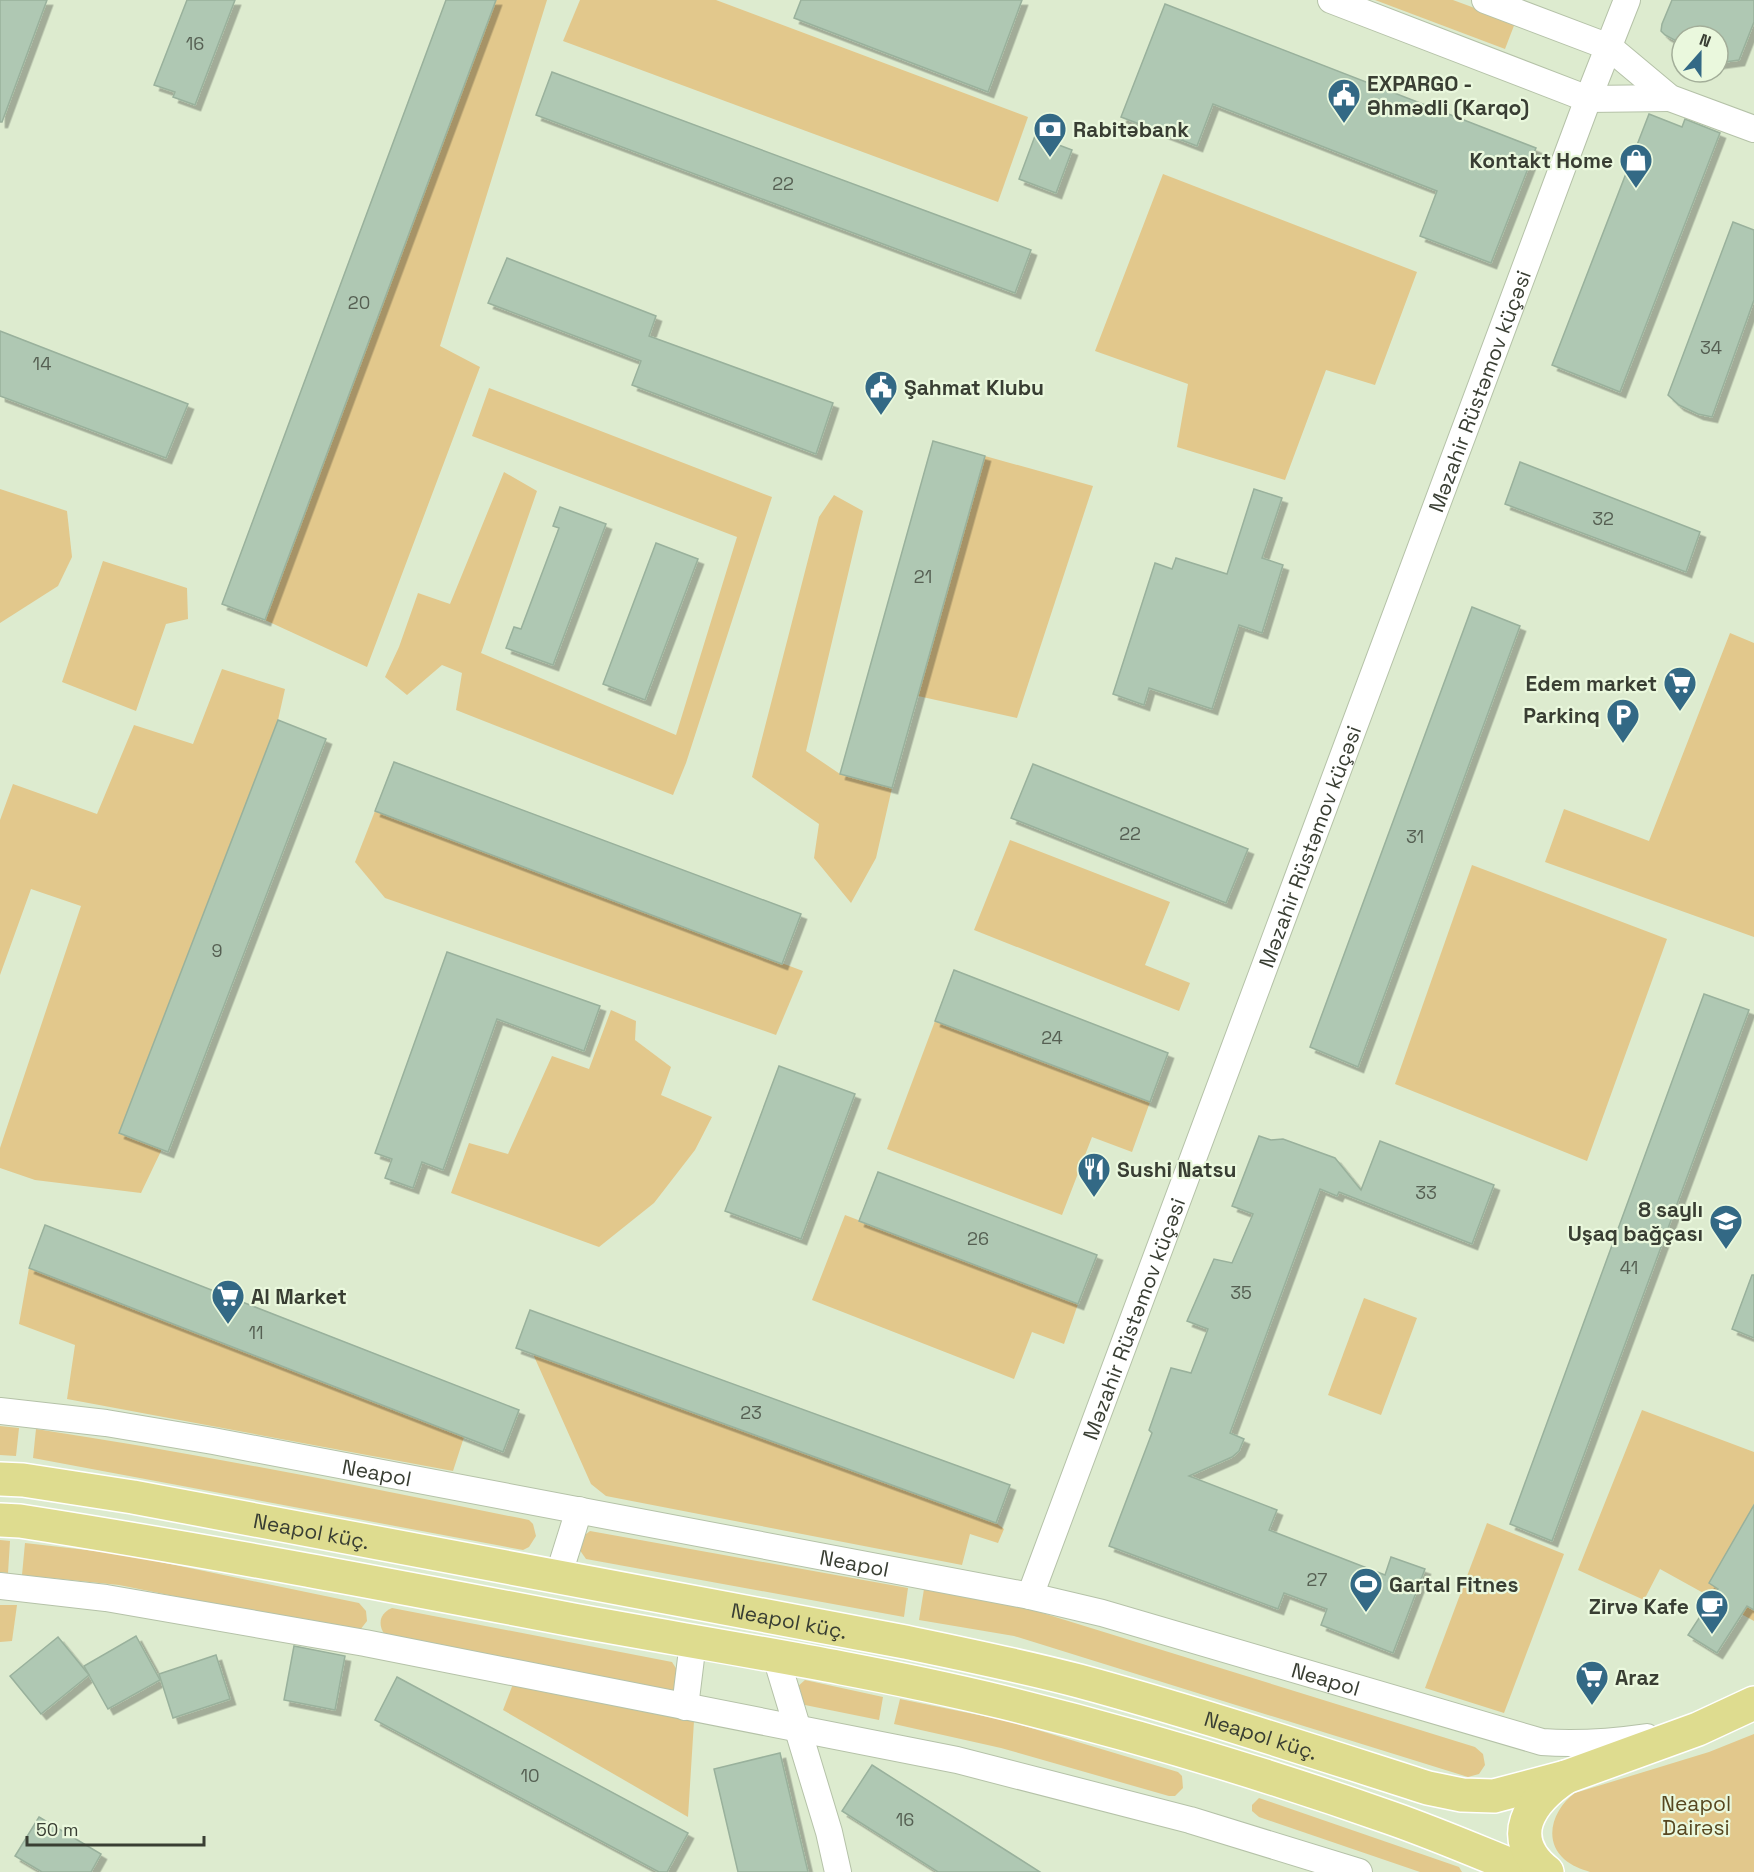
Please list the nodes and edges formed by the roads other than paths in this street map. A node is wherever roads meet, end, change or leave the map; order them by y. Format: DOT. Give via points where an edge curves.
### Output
graph roads {
  1 [pos="1331,0"];
  2 [pos="1485,0"];
  3 [pos="1627,0"];
  4 [pos="1610,47"];
  5 [pos="1670,98"];
  6 [pos="1588,99"];
  7 [pos="1754,129"];
  8 [pos="0,1411"];
  9 [pos="0,1479"];
  10 [pos="579,1510"];
  11 [pos="0,1520"];
  12 [pos="558,1577"];
  13 [pos="0,1586"];
  14 [pos="1030,1596"];
  15 [pos="693,1642"];
  16 [pos="776,1657"];
  17 [pos="1754,1703"];
  18 [pos="686,1707"];
  19 [pos="1698,1729"];
  20 [pos="797,1730"];
  21 [pos="1566,1777"];
  22 [pos="838,1872"];
  23 [pos="1359,1872"];
  24 [pos="1528,1872"];
  25 [pos="1547,1872"];
  1 -- 6 [label="street"];
  2 -- 4 [label="street"];
  3 -- 4 [label="street"];
  4 -- 5 [label="street"];
  4 -- 6 [label="street, Məzahir Rüstəmov küçəsi"];
  5 -- 6 [label="street"];
  5 -- 7 [label="street"];
  6 -- 14 [label="street, Məzahir Rüstəmov küçəsi"];
  8 -- 10 [label="street, Neapol" via="213,1441"];
  9 -- 12 [label="main road, Neapol küç." via="133,1497"];
  10 -- 12 [label="street"];
  10 -- 14 [label="street, Neapol"];
  11 -- 15 [label="main road, Neapol küç." via="143,1540"];
  12 -- 21 [label="main road, Neapol küç." via="1008,1664 1191,1713 1428,1788 1462,1795 1494,1796"];
  13 -- 18 [label="street" via="106,1598 353,1641"];
  14 -- 19 [label="street, Neapol" via="1114,1616 1542,1742 1615,1742"];
  15 -- 16 [label="main road, Neapol küç."];
  15 -- 18 [label="street"];
  16 -- 20 [label="street"];
  16 -- 24 [label="main road, Neapol küç." via="998,1701 1213,1760 1394,1819"];
  17 -- 19 [label="main road"];
  18 -- 20 [label="street"];
  19 -- 21 [label="main road"];
  20 -- 22 [label="street"];
  20 -- 23 [label="street" via="957,1760 1062,1786"];
  21 -- 25 [label="main road" via="1534,1804 1527,1819 1528,1850"];
}
